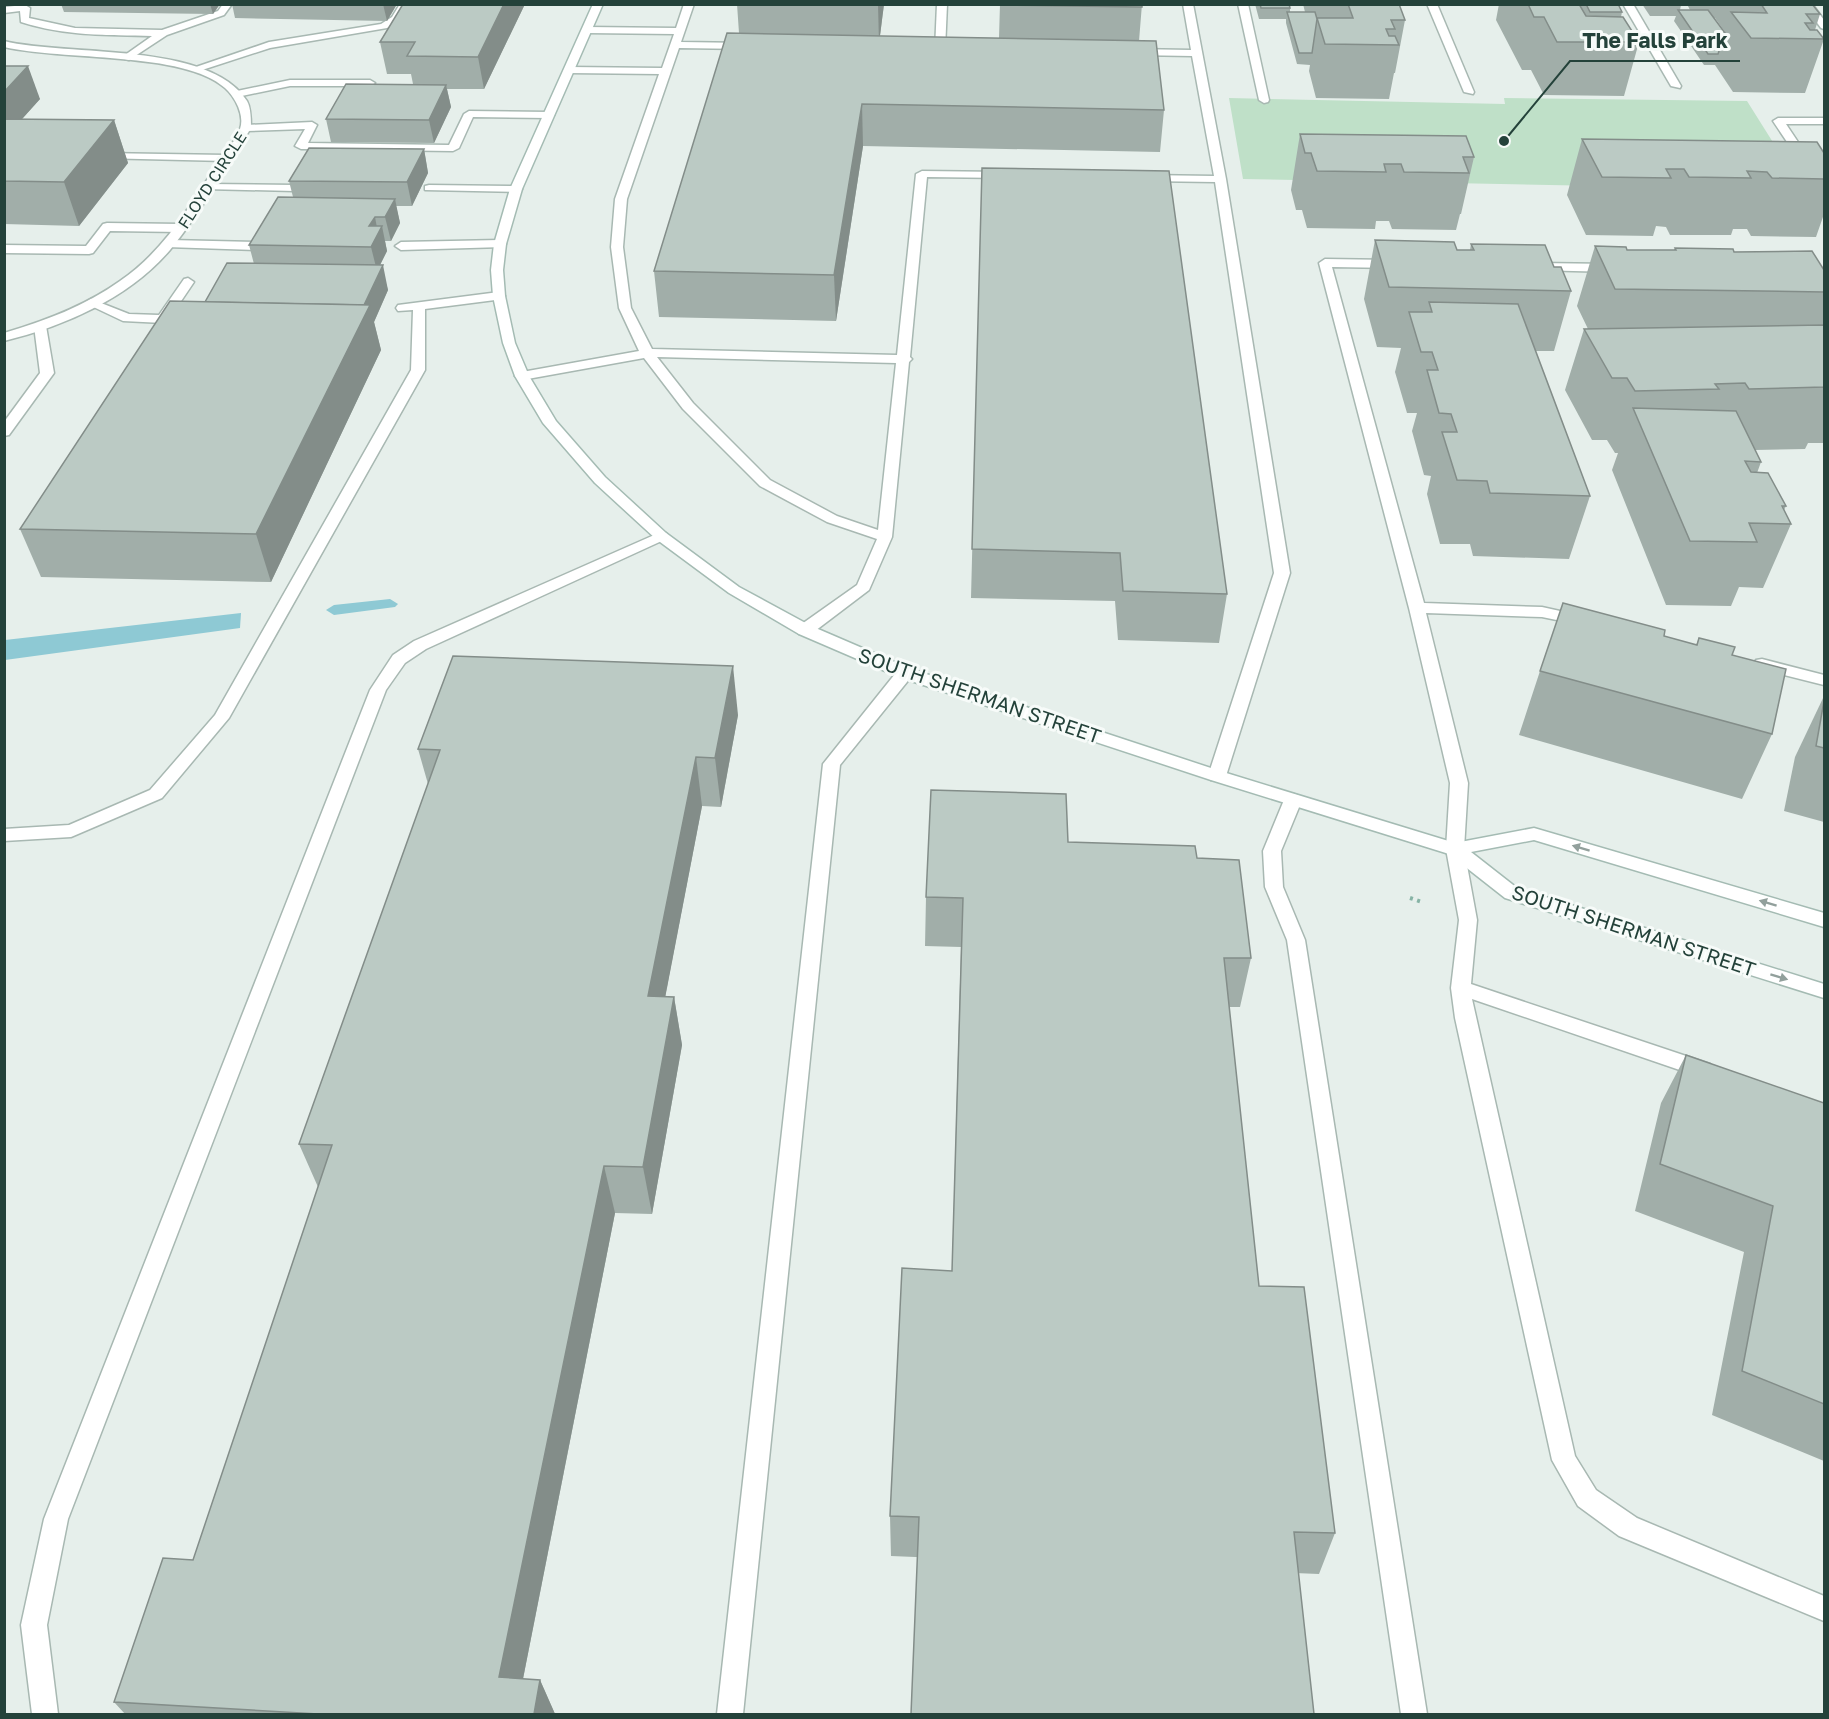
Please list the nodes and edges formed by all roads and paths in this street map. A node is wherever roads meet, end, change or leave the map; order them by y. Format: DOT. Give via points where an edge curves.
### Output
graph roads {
  1 [pos="228,4"];
  2 [pos="405,4"];
  3 [pos="598,4"];
  4 [pos="689,4"];
  5 [pos="942,4"];
  6 [pos="1188,4"];
  7 [pos="1243,4"];
  8 [pos="1432,4"];
  9 [pos="1628,4"];
  10 [pos="1808,4"];
  11 [pos="27,6"];
  12 [pos="4,10"];
  13 [pos="1824,26"];
  14 [pos="587,30"];
  15 [pos="681,31"];
  16 [pos="163,33"];
  17 [pos="4,44"];
  18 [pos="676,45"];
  19 [pos="760,47"];
  20 [pos="928,50"];
  21 [pos="939,50"];
  22 [pos="951,50"];
  23 [pos="1125,52"];
  24 [pos="1195,53"];
  25 [pos="129,57"];
  26 [pos="195,69"];
  27 [pos="569,70"];
  28 [pos="667,72"];
  29 [pos="370,83"];
  30 [pos="1676,86"];
  31 [pos="1469,92"];
  32 [pos="237,94"];
  33 [pos="1264,100"];
  34 [pos="549,116"];
  35 [pos="1824,121"];
  36 [pos="246,128"];
  37 [pos="86,156"];
  38 [pos="226,158"];
  39 [pos="1017,175"];
  40 [pos="1136,177"];
  41 [pos="1220,179"];
  42 [pos="208,187"];
  43 [pos="295,188"];
  44 [pos="429,188"];
  45 [pos="516,189"];
  46 [pos="1824,189"];
  47 [pos="181,228"];
  48 [pos="170,244"];
  49 [pos="500,244"];
  50 [pos="260,246"];
  51 [pos="401,246"];
  52 [pos="4,249"];
  53 [pos="1408,264"];
  54 [pos="1527,267"];
  55 [pos="1622,268"];
  56 [pos="188,282"];
  57 [pos="499,296"];
  58 [pos="91,303"];
  59 [pos="419,306"];
  60 [pos="402,308"];
  61 [pos="40,326"];
  62 [pos="4,337"];
  63 [pos="647,353"];
  64 [pos="904,359"];
  65 [pos="522,376"];
  66 [pos="4,432"];
  67 [pos="661,536"];
  68 [pos="885,537"];
  69 [pos="1417,608"];
  70 [pos="1592,622"];
  71 [pos="805,630"];
  72 [pos="1746,660"];
  73 [pos="905,673"];
  74 [pos="1824,680"];
  75 [pos="1217,776"];
  76 [pos="1293,800"];
  77 [pos="4,835"];
  78 [pos="1455,849"];
  79 [pos="1410,898"];
  80 [pos="1425,904"];
  81 [pos="1824,920"];
  82 [pos="1461,988"];
  83 [pos="1824,991"];
  84 [pos="1725,1078"];
  85 [pos="1824,1608"];
  86 [pos="45,1714"];
  87 [pos="730,1714"];
  88 [pos="1414,1714"];
  1 -- 16 [label="street" via="221,13"];
  2 -- 26 [label="street" via="396,19 384,26 269,45"];
  3 -- 14 [label="street, SOUTH SHERMAN STREET"];
  4 -- 15 [label="street"];
  5 -- 21 [label="street"];
  6 -- 24 [label="street"];
  7 -- 33 [label="street"];
  8 -- 31 [label="street"];
  9 -- 30 [label="street"];
  10 -- 13 [label="street"];
  11 -- 12 [label="street"];
  11 -- 16 [label="street" via="24,20 43,27 73,32"];
  14 -- 15 [label="street"];
  14 -- 27 [label="street, SOUTH SHERMAN STREET"];
  15 -- 18 [label="street"];
  16 -- 25 [label="street"];
  17 -- 25 [label="street" via="30,50"];
  18 -- 19 [label="street"];
  18 -- 28 [label="street"];
  20 -- 21 [label="street"];
  21 -- 22 [label="street"];
  23 -- 24 [label="street"];
  24 -- 41 [label="street"];
  25 -- 26 [label="street"];
  26 -- 32 [label="street" via="228,84"];
  27 -- 28 [label="street"];
  27 -- 34 [label="street, SOUTH SHERMAN STREET"];
  28 -- 63 [label="street" via="621,199 617,247 625,308"];
  29 -- 32 [label="street" via="290,83"];
  32 -- 36 [label="street, FLOYD CIRCLE" via="248,118"];
  34 -- 36 [label="street" via="469,114 453,148 301,146 312,125"];
  34 -- 45 [label="street, SOUTH SHERMAN STREET"];
  35 -- 46 [label="street" via="1778,121"];
  36 -- 38 [label="street, FLOYD CIRCLE"];
  37 -- 38 [label="street"];
  38 -- 42 [label="street, FLOYD CIRCLE"];
  39 -- 64 [label="street" via="922,174"];
  40 -- 41 [label="street"];
  41 -- 75 [label="street" via="1282,573"];
  42 -- 43 [label="street"];
  42 -- 47 [label="street, FLOYD CIRCLE"];
  44 -- 45 [label="street"];
  45 -- 49 [label="street, SOUTH SHERMAN STREET"];
  47 -- 48 [label="street, FLOYD CIRCLE"];
  47 -- 52 [label="street" via="107,227 89,250"];
  48 -- 50 [label="street"];
  48 -- 58 [label="street, FLOYD CIRCLE" via="144,271"];
  49 -- 51 [label="street"];
  49 -- 57 [label="street, SOUTH SHERMAN STREET"];
  53 -- 69 [label="street" via="1325,263"];
  54 -- 55 [label="street"];
  56 -- 58 [label="street" via="163,319 127,318"];
  57 -- 59 [label="street"];
  57 -- 65 [label="street, SOUTH SHERMAN STREET" via="509,343"];
  58 -- 61 [label="street, FLOYD CIRCLE"];
  59 -- 60 [label="street"];
  59 -- 77 [label="street" via="418,370 221,718 156,794 70,831"];
  61 -- 62 [label="street, FLOYD CIRCLE"];
  61 -- 66 [label="street" via="47,373"];
  63 -- 64 [label="street"];
  63 -- 65 [label="street"];
  63 -- 68 [label="street" via="688,406 765,483 832,519"];
  64 -- 68 [label="street"];
  65 -- 67 [label="street, SOUTH SHERMAN STREET" via="550,423 600,480"];
  67 -- 71 [label="street, SOUTH SHERMAN STREET" via="734,590"];
  67 -- 86 [label="street" via="420,645 399,659 378,690 56,1519 34,1625"];
  68 -- 71 [label="street" via="864,587"];
  69 -- 70 [label="street" via="1542,612"];
  69 -- 78 [label="street" via="1459,783"];
  71 -- 73 [label="street, SOUTH SHERMAN STREET"];
  72 -- 74 [label="street"];
  73 -- 75 [label="street, SOUTH SHERMAN STREET"];
  73 -- 87 [label="street" via="832,764"];
  75 -- 76 [label="street, SOUTH SHERMAN STREET"];
  76 -- 78 [label="street, SOUTH SHERMAN STREET"];
  76 -- 88 [label="street" via="1272,851 1274,886 1296,940"];
  81 -- 78 [label="street, SOUTH SHERMAN STREET, one-way" via="1534,834"];
  78 -- 82 [label="street" via="1467,920"];
  78 -- 83 [label="street, SOUTH SHERMAN STREET, one-way" via="1511,893"];
  79 -- 80 [label="path"];
  82 -- 84 [label="street"];
  82 -- 85 [label="street" via="1564,1460 1587,1498 1628,1527"];
}
